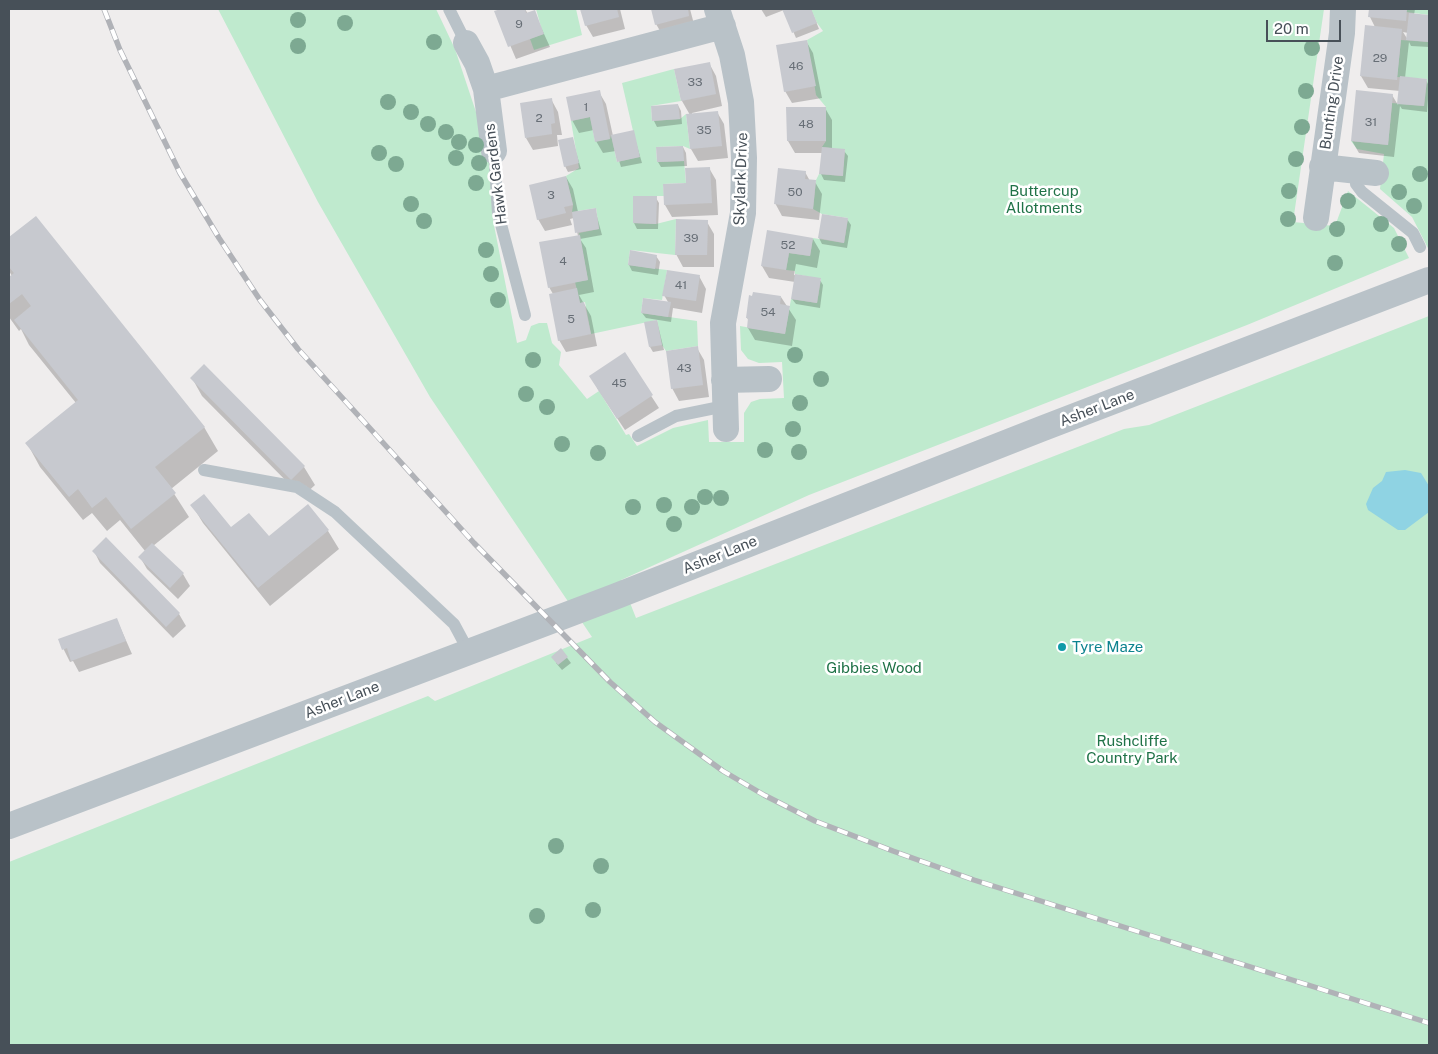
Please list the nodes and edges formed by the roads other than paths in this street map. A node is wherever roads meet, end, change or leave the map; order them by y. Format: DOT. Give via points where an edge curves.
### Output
graph roads {
  1 [pos="449,9"];
  2 [pos="1343,9"];
  3 [pos="720,18"];
  4 [pos="466,43"];
  5 [pos="486,89"];
  6 [pos="494,151"];
  7 [pos="1322,167"];
  8 [pos="1366,172"];
  9 [pos="1316,218"];
  10 [pos="1420,247"];
  11 [pos="1429,280"];
  12 [pos="525,316"];
  13 [pos="769,379"];
  14 [pos="724,380"];
  15 [pos="725,417"];
  16 [pos="638,436"];
  17 [pos="204,470"];
  18 [pos="469,652"];
  19 [pos="9,826"];
  1 -- 4 [label="lane, Hawk Gardens"];
  2 -- 7 [label="street, Bunting Drive"];
  3 -- 5 [label="street" via="689,36"];
  3 -- 14 [label="street, Skylark Drive" via="732,55 741,102 744,158 743,213 724,313"];
  4 -- 5 [label="street, Hawk Gardens"];
  5 -- 6 [label="street, Hawk Gardens"];
  6 -- 12 [label="lane, Hawk Gardens" via="498,213"];
  7 -- 8 [label="street, Bunting Drive"];
  7 -- 9 [label="street, Bunting Drive"];
  8 -- 10 [label="lane" via="1356,184 1413,233"];
  11 -- 18 [label="street, Asher Lane"];
  13 -- 14 [label="street"];
  14 -- 15 [label="street, Skylark Drive"];
  15 -- 16 [label="lane, Skylark Drive" via="676,416"];
  17 -- 18 [label="lane" via="297,487 335,512 454,624"];
  18 -- 19 [label="street, Asher Lane"];
}
